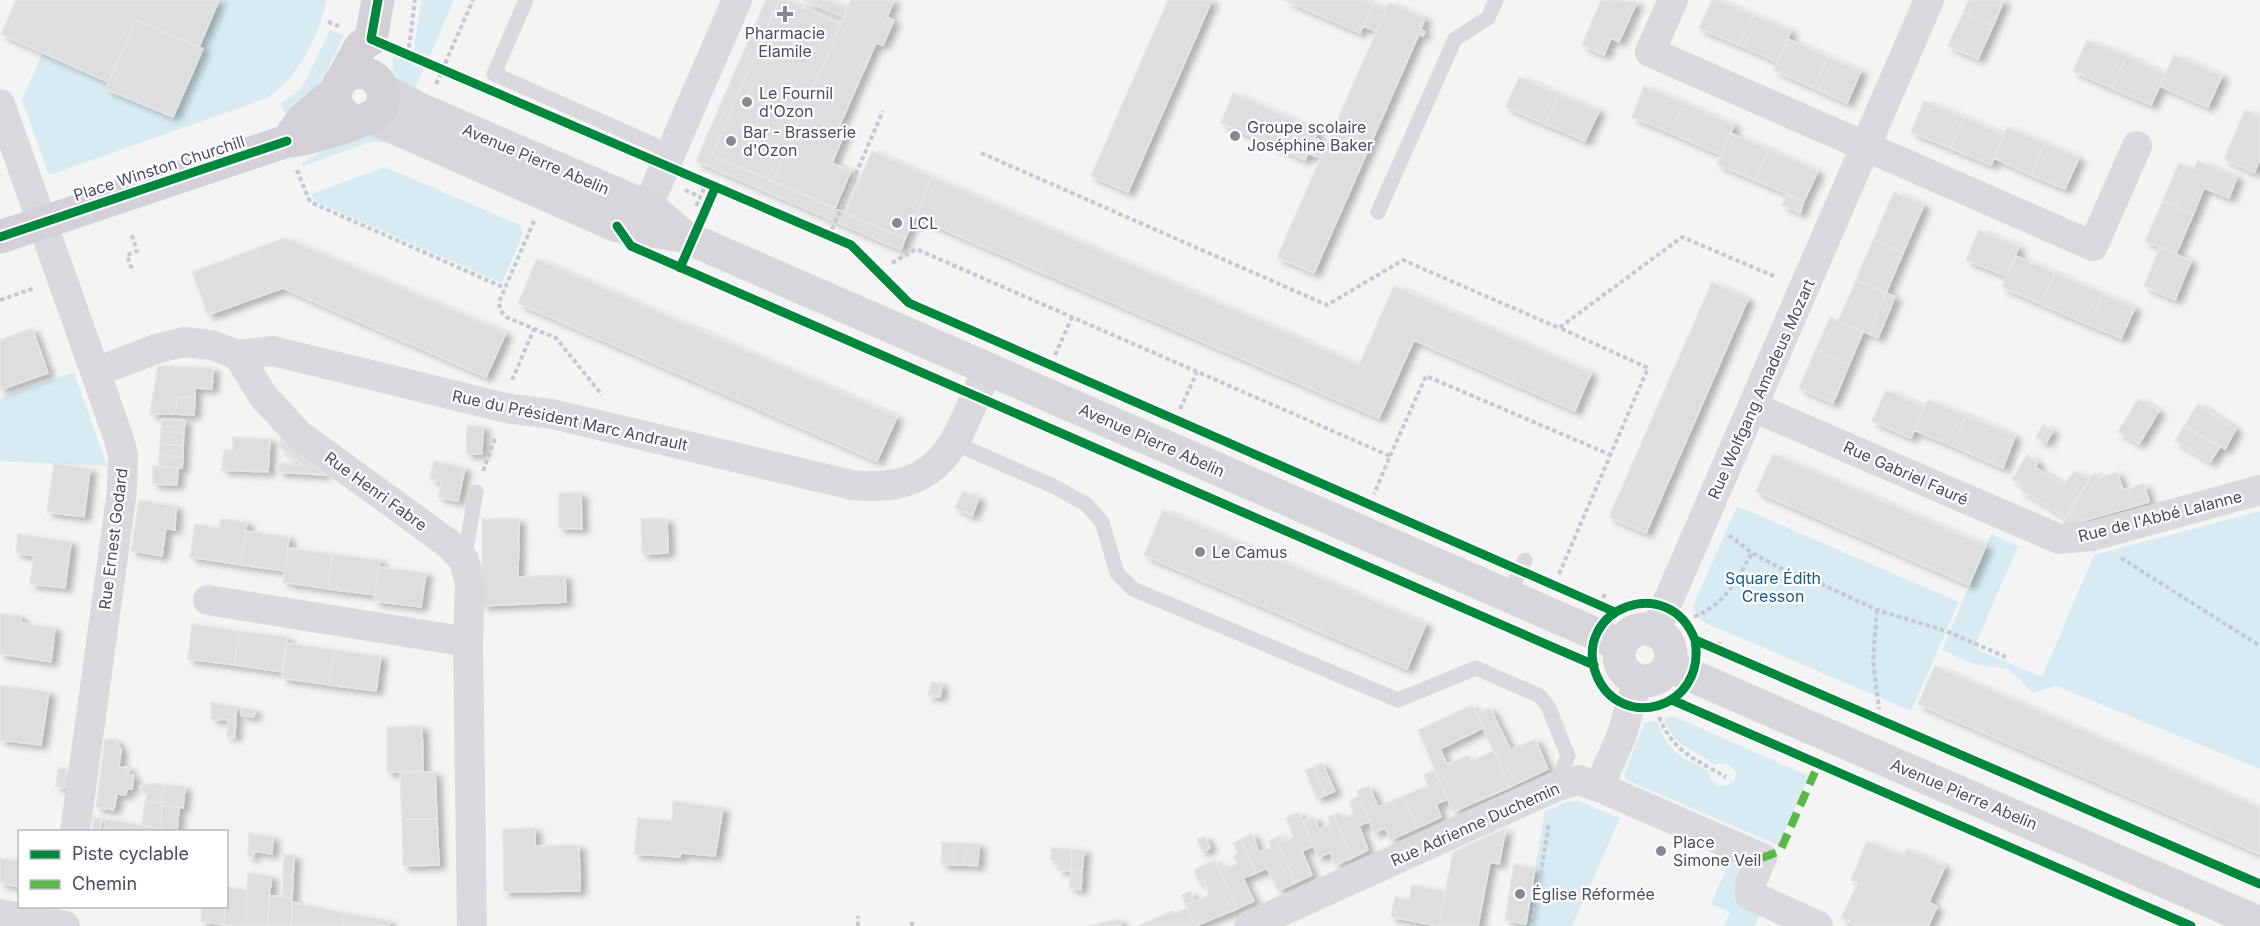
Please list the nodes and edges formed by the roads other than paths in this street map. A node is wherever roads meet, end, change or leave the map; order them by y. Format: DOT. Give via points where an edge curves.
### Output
graph roads {
  1 [pos="378,0"];
  2 [pos="526,0"];
  3 [pos="737,0"];
  4 [pos="1496,0"];
  5 [pos="1672,0"];
  6 [pos="1929,0"];
  7 [pos="371,39"];
  8 [pos="339,85"];
  9 [pos="373,103"];
  10 [pos="0,104"];
  11 [pos="287,141"];
  12 [pos="2137,146"];
  13 [pos="1866,147"];
  14 [pos="668,159"];
  15 [pos="1378,212"];
  16 [pos="648,219"];
  17 [pos="41,223"];
  18 [pos="0,237"];
  19 [pos="238,355"];
  20 [pos="988,369"];
  21 [pos="96,372"];
  22 [pos="1753,407"];
  23 [pos="954,443"];
  24 [pos="2260,490"];
  25 [pos="476,492"];
  26 [pos="2059,539"];
  27 [pos="464,560"];
  28 [pos="1525,560"];
  29 [pos="1508,596"];
  30 [pos="208,600"];
  31 [pos="1660,618"];
  32 [pos="1611,630"];
  33 [pos="468,642"];
  34 [pos="1669,666"];
  35 [pos="1638,680"];
  36 [pos="1555,787"];
  37 [pos="1599,787"];
  38 [pos="75,830"];
  39 [pos="0,914"];
  40 [pos="63,919"];
  41 [pos="2260,923"];
  42 [pos="472,926"];
  43 [pos="1249,926"];
  44 [pos="1818,926"];
  1 -- 7 [label="main road"];
  2 -- 14 [label="lane" via="494,75"];
  3 -- 14 [label="street"];
  4 -- 15 [label="lane" via="1488,18 1455,39"];
  5 -- 13 [label="street" via="1650,52"];
  6 -- 13 [label="street, Rue Wolfgang Amadeus Mozart"];
  7 -- 8 [label="main road" via="360,46"];
  7 -- 9 [label="main road" via="377,52"];
  8 -- 9 [label="main road" via="358,72 366,73"];
  8 -- 9 [label="main road" via="335,100 342,114"];
  8 -- 11 [label="main road" via="303,118"];
  9 -- 11 [label="main road, Place Winston Churchill" via="309,139"];
  9 -- 16 [label="main road, Avenue Pierre Abelin" via="616,226"];
  10 -- 17 [label="street, Rue Ernest Godard"];
  11 -- 17 [label="main road, Place Winston Churchill"];
  12 -- 13 [label="street" via="2093,246"];
  13 -- 22 [label="street, Rue Wolfgang Amadeus Mozart"];
  14 -- 16 [label="street" via="652,196"];
  16 -- 20 [label="main road, Avenue Pierre Abelin"];
  17 -- 18 [label="main road, Place Winston Churchill"];
  17 -- 21 [label="street, Rue Ernest Godard"];
  19 -- 21 [label="street, Rue du Président Marc Andrault" via="211,345 184,342"];
  19 -- 23 [label="street, Rue du Président Marc Andrault" via="273,351 852,485 878,488 922,477"];
  19 -- 27 [label="street, Rue Henri Fabre" via="263,396 299,435 449,544"];
  20 -- 23 [label="street, Rue du Président Marc Andrault"];
  20 -- 29 [label="main road, Avenue Pierre Abelin"];
  21 -- 38 [label="street, Rue Ernest Godard" via="119,439 123,475"];
  22 -- 26 [label="street, Rue Gabriel Fauré"];
  22 -- 31 [label="street, Rue Wolfgang Amadeus Mozart"];
  23 -- 36 [label="lane" via="1086,504 1102,522 1117,573 1133,589 1398,700 1476,668 1540,696 1549,708 1568,756"];
  24 -- 26 [label="street, Rue de l'Abbé Lalanne" via="2092,536"];
  25 -- 27 [label="lane"];
  27 -- 33 [label="street" via="470,585"];
  28 -- 29 [label="lane"];
  29 -- 32 [label="main road, Avenue Pierre Abelin"];
  30 -- 33 [label="street"];
  31 -- 32 [label="main road" via="1631,633"];
  31 -- 34 [label="main road" via="1668,641"];
  32 -- 35 [label="main road" via="1624,670"];
  33 -- 42 [label="street"];
  34 -- 35 [label="main road" via="1653,680"];
  34 -- 41 [label="main road, Avenue Pierre Abelin"];
  35 -- 37 [label="street" via="1621,737"];
  36 -- 37 [label="street, Rue Adrienne Duchemin" via="1578,780"];
  36 -- 43 [label="street, Rue Adrienne Duchemin"];
  37 -- 44 [label="street" via="1762,858 1750,885 1750,895"];
  39 -- 40 [label="street"];
}
